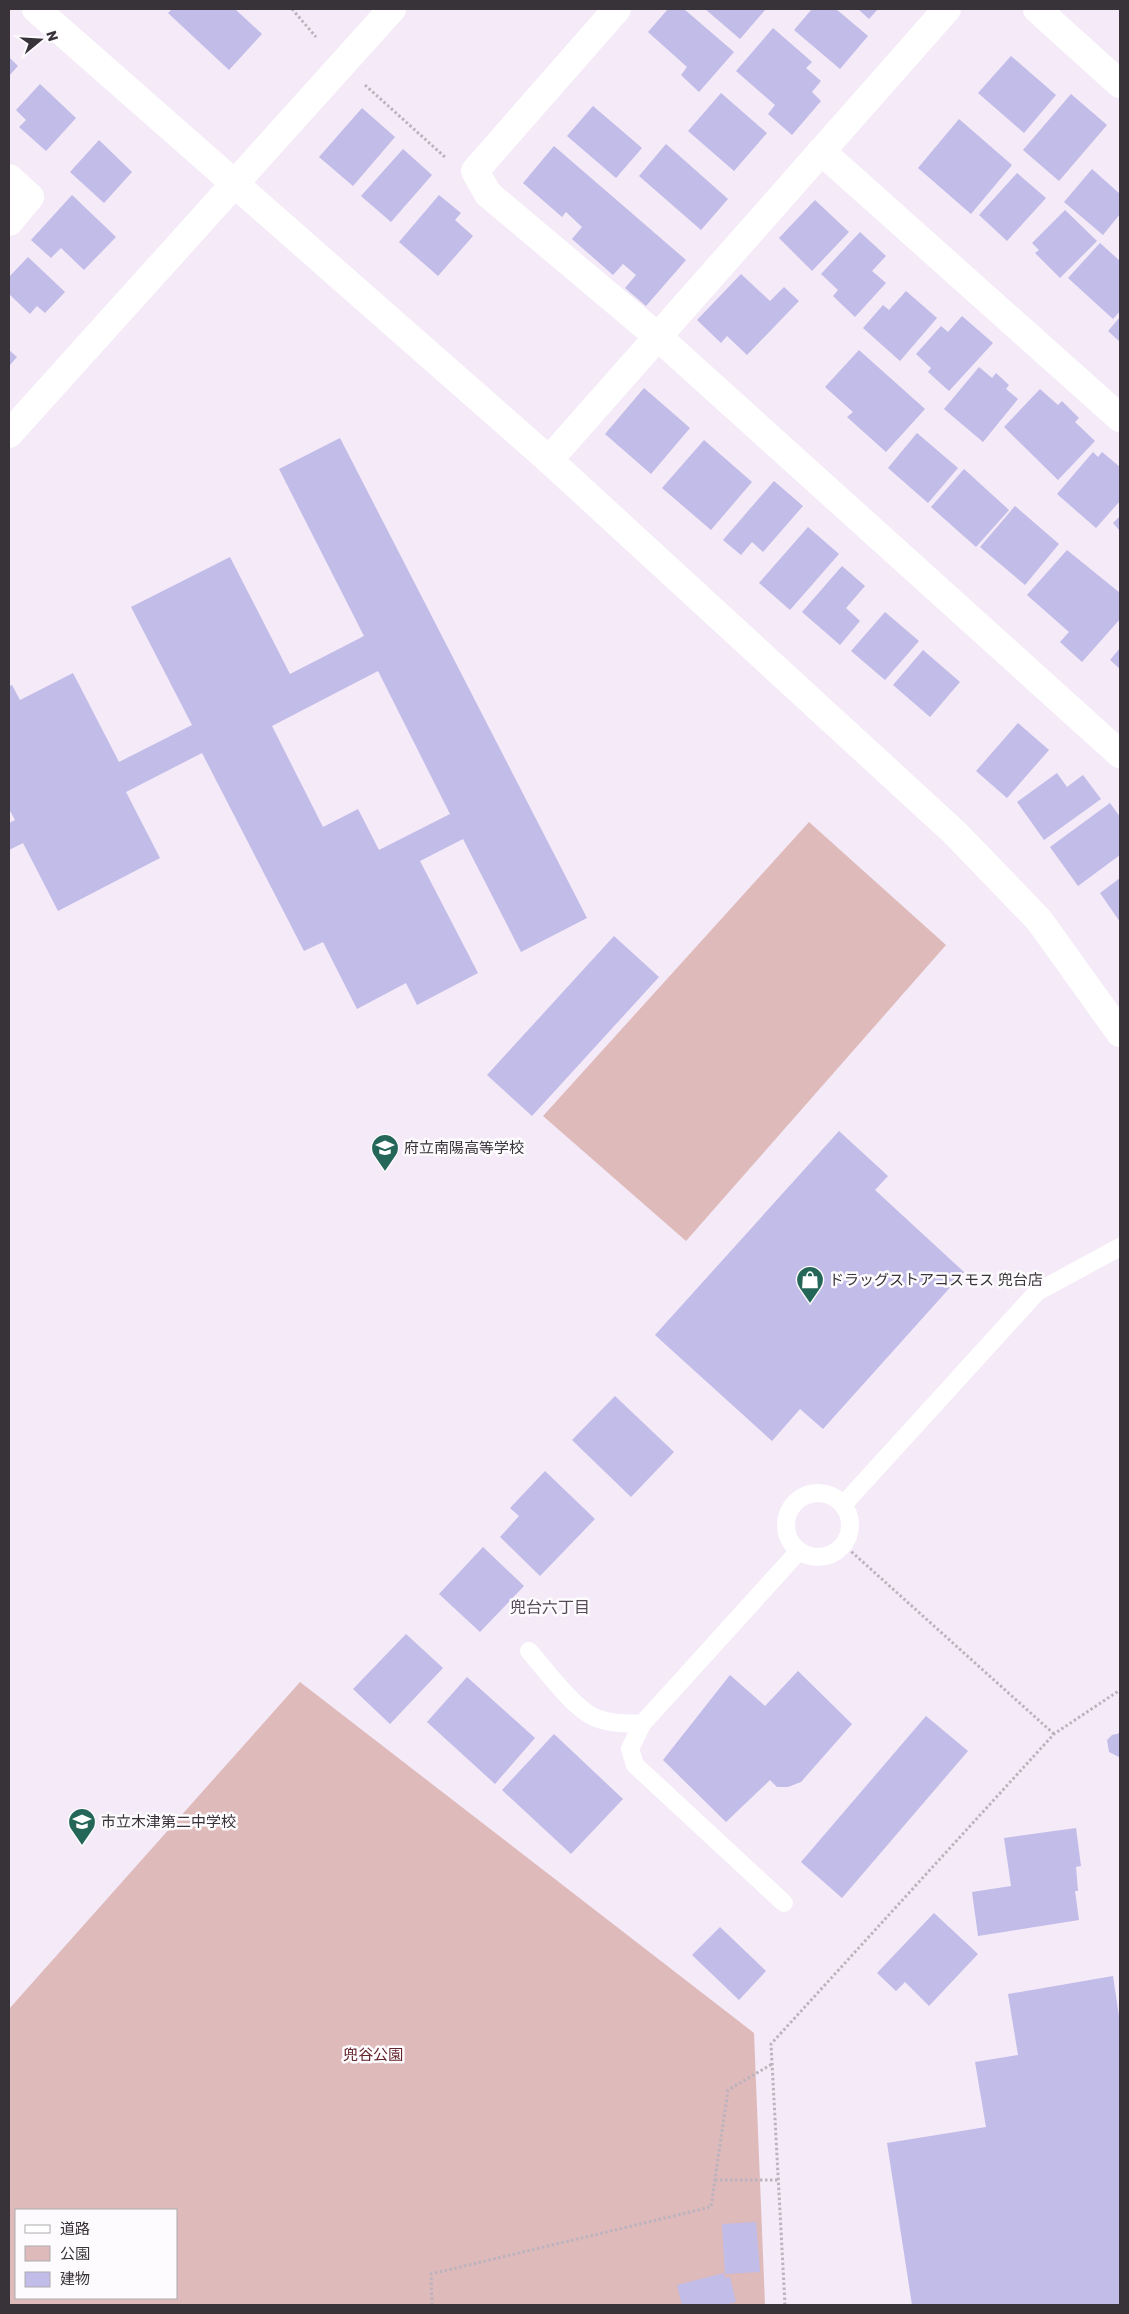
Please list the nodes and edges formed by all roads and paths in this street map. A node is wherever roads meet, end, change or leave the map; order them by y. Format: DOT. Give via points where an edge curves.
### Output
graph roads {
  1 [pos="36,9"];
  2 [pos="292,9"];
  3 [pos="392,9"];
  4 [pos="617,9"];
  5 [pos="947,9"];
  6 [pos="1037,9"];
  7 [pos="316,37"];
  8 [pos="363,83"];
  9 [pos="1120,84"];
  10 [pos="821,151"];
  11 [pos="475,171"];
  12 [pos="9,178"];
  13 [pos="235,184"];
  14 [pos="9,222"];
  15 [pos="656,336"];
  16 [pos="1120,418"];
  17 [pos="9,434"];
  18 [pos="549,460"];
  19 [pos="1120,754"];
  20 [pos="1120,1033"];
  21 [pos="1120,1246"];
  22 [pos="843,1504"];
  23 [pos="844,1545"];
  24 [pos="798,1552"];
  25 [pos="529,1652"];
  26 [pos="1120,1690"];
  27 [pos="642,1724"];
  28 [pos="1054,1734"];
  29 [pos="784,1903"];
  30 [pos="772,2064"];
  31 [pos="715,2180"];
  32 [pos="778,2180"];
  33 [pos="432,2305"];
  34 [pos="785,2305"];
  1 -- 13 [label="street"];
  2 -- 7 [label="path"];
  3 -- 13 [label="street"];
  4 -- 11 [label="street"];
  5 -- 10 [label="street"];
  6 -- 9 [label="street"];
  8 -- 11 [label="path" via="447,158"];
  10 -- 15 [label="street"];
  10 -- 16 [label="street"];
  11 -- 15 [label="street" via="488,194"];
  12 -- 14 [label="street" via="30,197"];
  13 -- 17 [label="street"];
  13 -- 18 [label="street"];
  15 -- 18 [label="street"];
  15 -- 19 [label="street"];
  18 -- 20 [label="street" via="955,833 1040,920"];
  21 -- 22 [label="lane" via="1036,1292"];
  22 -- 23 [label="lane" via="850,1525"];
  22 -- 24 [label="lane" via="830,1495 815,1492 799,1498 789,1509 785,1524 788,1540"];
  23 -- 24 [label="lane" via="835,1554 823,1558 810,1558"];
  23 -- 28 [label="path"];
  24 -- 27 [label="lane"];
  25 -- 27 [label="lane" via="592,1716 616,1723"];
  26 -- 28 [label="path"];
  27 -- 29 [label="lane" via="630,1749 635,1765"];
  28 -- 30 [label="path" via="771,2044"];
  30 -- 31 [label="path" via="728,2090"];
  30 -- 32 [label="path"];
  31 -- 32 [label="path"];
  31 -- 33 [label="path" via="710,2207 431,2274"];
  32 -- 34 [label="path"];
}
